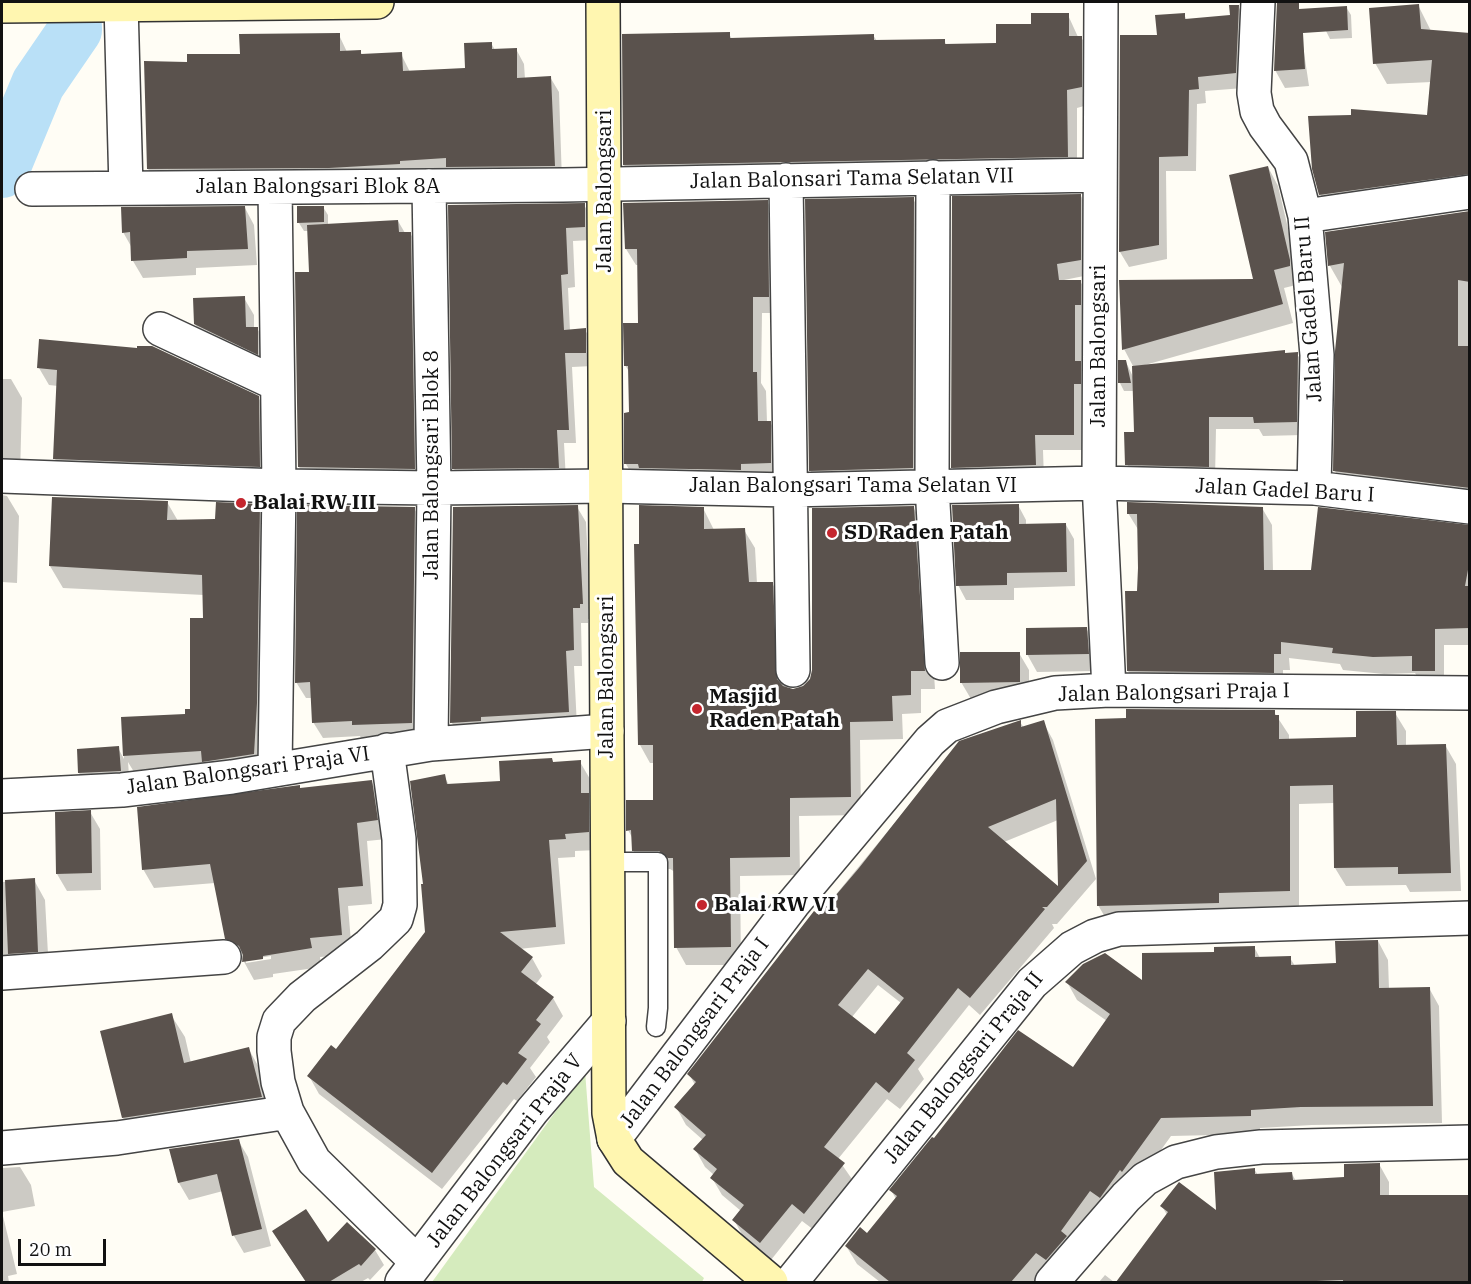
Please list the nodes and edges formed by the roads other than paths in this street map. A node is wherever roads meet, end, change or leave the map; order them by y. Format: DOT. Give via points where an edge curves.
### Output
graph roads {
  1 [pos="377,2"];
  2 [pos="603,2"];
  3 [pos="1101,2"];
  4 [pos="1258,2"];
  5 [pos="90,4"];
  6 [pos="2,6"];
  7 [pos="1098,175"];
  8 [pos="933,177"];
  9 [pos="786,180"];
  10 [pos="605,183"];
  11 [pos="429,186"];
  12 [pos="274,188"];
  13 [pos="32,189"];
  14 [pos="126,189"];
  15 [pos="1470,192"];
  16 [pos="1305,216"];
  17 [pos="159,329"];
  18 [pos="278,384"];
  19 [pos="2,476"];
  20 [pos="1099,483"];
  21 [pos="279,486"];
  22 [pos="606,486"];
  23 [pos="932,486"];
  24 [pos="434,488"];
  25 [pos="1314,488"];
  26 [pos="789,490"];
  27 [pos="1470,507"];
  28 [pos="942,663"];
  29 [pos="793,670"];
  30 [pos="1109,690"];
  31 [pos="1470,693"];
  32 [pos="607,731"];
  33 [pos="431,744"];
  34 [pos="387,750"];
  35 [pos="275,769"];
  36 [pos="2,796"];
  37 [pos="608,862"];
  38 [pos="1470,918"];
  39 [pos="224,957"];
  40 [pos="2,973"];
  41 [pos="609,1021"];
  42 [pos="656,1027"];
  43 [pos="276,1114"];
  44 [pos="614,1139"];
  45 [pos="1470,1142"];
  46 [pos="2,1148"];
  47 [pos="409,1272"];
  48 [pos="771,1282"];
  49 [pos="791,1282"];
  50 [pos="1052,1282"];
  1 -- 5 [label="street"];
  2 -- 10 [label="street, Jalan Balongsari"];
  3 -- 7 [label="street, Jalan Balongsari"];
  4 -- 16 [label="street, Jalan Gadel Baru II" via="1254,93 1257,111 1294,168"];
  5 -- 6 [label="street"];
  5 -- 14 [label="street"];
  7 -- 8 [label="street, Jalan Balonsari Tama Selatan VII"];
  7 -- 20 [label="street, Jalan Balongsari"];
  8 -- 9 [label="street, Jalan Balonsari Tama Selatan VII"];
  8 -- 23 [label="street"];
  9 -- 10 [label="street, Jalan Balonsari Tama Selatan VII"];
  9 -- 26 [label="street"];
  10 -- 11 [label="street, Jalan Balongsari Blok 8A"];
  10 -- 22 [label="street, Jalan Balongsari"];
  11 -- 12 [label="street, Jalan Balongsari Blok 8A"];
  11 -- 24 [label="street, Jalan Balongsari Blok 8"];
  12 -- 14 [label="street, Jalan Balongsari Blok 8A"];
  12 -- 18 [label="street"];
  13 -- 14 [label="street, Jalan Balongsari Blok 8A"];
  15 -- 16 [label="street"];
  16 -- 25 [label="street, Jalan Gadel Baru II" via="1317,355"];
  17 -- 18 [label="street"];
  18 -- 21 [label="street"];
  19 -- 21 [label="street, Jalan Balongsari Tama Selatan VI"];
  20 -- 23 [label="street, Jalan Balongsari Tama Selatan VI"];
  20 -- 25 [label="street, Jalan Gadel Baru I"];
  20 -- 30 [label="street, Jalan Balongsari"];
  21 -- 24 [label="street, Jalan Balongsari Tama Selatan VI"];
  21 -- 35 [label="street"];
  22 -- 24 [label="street, Jalan Balongsari Tama Selatan VI"];
  22 -- 26 [label="street, Jalan Balongsari Tama Selatan VI"];
  22 -- 32 [label="street, Jalan Balongsari"];
  23 -- 26 [label="street, Jalan Balongsari Tama Selatan VI"];
  23 -- 28 [label="street"];
  24 -- 33 [label="street, Jalan Balongsari Blok 8"];
  25 -- 27 [label="street, Jalan Gadel Baru I"];
  26 -- 29 [label="street"];
  30 -- 31 [label="street, Jalan Balongsari Praja I"];
  30 -- 44 [label="street, Jalan Balongsari Praja I" via="1055,693 996,706 947,726 930,741 794,904"];
  32 -- 33 [label="street, Jalan Balongsari Praja VI"];
  32 -- 37 [label="street, Jalan Balongsari"];
  33 -- 34 [label="street, Jalan Balongsari Praja VI"];
  34 -- 35 [label="street, Jalan Balongsari Praja VI"];
  34 -- 47 [label="street, Jalan Balongsari Praja VI" via="399,839 400,905 396,920 303,996 279,1021 274,1051 287,1112 314,1161 393,1242"];
  35 -- 36 [label="street, Jalan Balongsari Praja VI" via="122,790"];
  37 -- 41 [label="street, Jalan Balongsari"];
  37 -- 42 [label="lane" via="658,862"];
  38 -- 49 [label="street, Jalan Balongsari Praja II" via="1119,929 1072,948 1032,983"];
  39 -- 40 [label="street"];
  41 -- 44 [label="street, Jalan Balongsari" via="607,1087"];
  41 -- 47 [label="street, Jalan Balongsari Praja V" via="532,1111"];
  43 -- 46 [label="street" via="117,1138"];
  44 -- 48 [label="street, Jalan Balongsari" via="628,1161"];
  45 -- 50 [label="street" via="1262,1147 1176,1162 1145,1179 1126,1197"];
}
